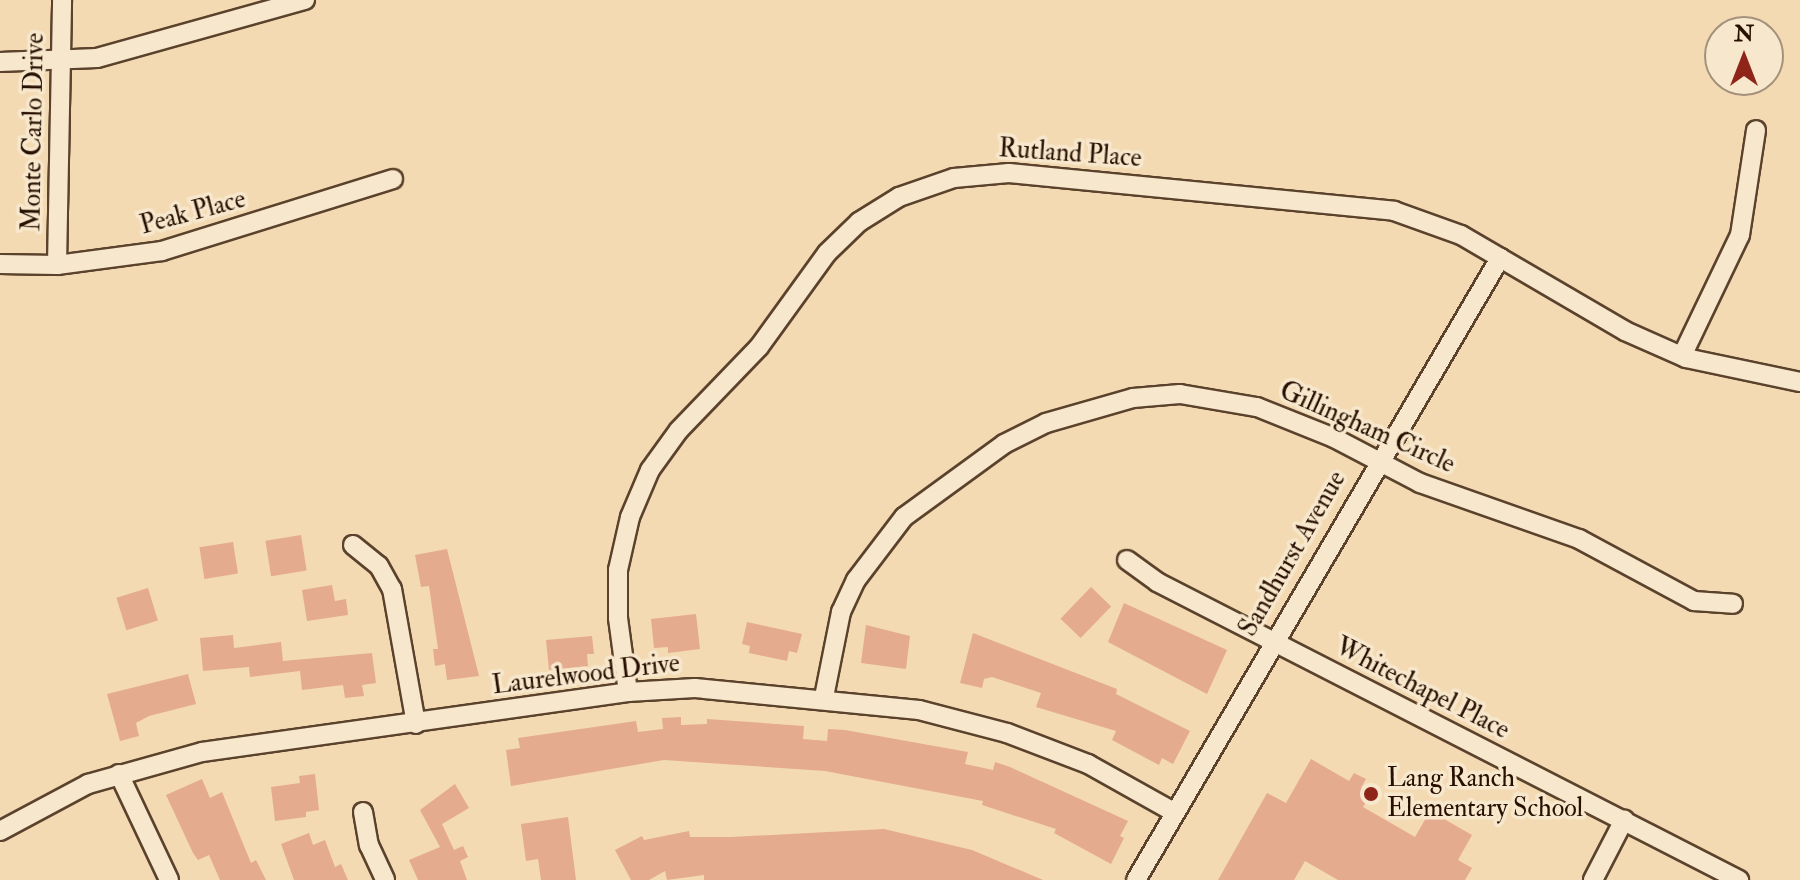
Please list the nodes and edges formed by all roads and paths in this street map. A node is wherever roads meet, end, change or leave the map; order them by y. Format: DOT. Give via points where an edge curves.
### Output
graph roads {
  1 [pos="62,0"];
  2 [pos="305,0"];
  3 [pos="0,62"];
  4 [pos="62,63"];
  5 [pos="1756,130"];
  6 [pos="393,179"];
  7 [pos="1500,258"];
  8 [pos="0,264"];
  9 [pos="57,265"];
  10 [pos="1682,356"];
  11 [pos="1800,382"];
  12 [pos="1378,460"];
  13 [pos="353,545"];
  14 [pos="1127,560"];
  15 [pos="1733,604"];
  16 [pos="1272,642"];
  17 [pos="628,692"];
  18 [pos="824,697"];
  19 [pos="416,724"];
  20 [pos="119,774"];
  21 [pos="363,812"];
  22 [pos="1174,812"];
  23 [pos="1624,820"];
  24 [pos="0,831"];
  25 [pos="169,880"];
  26 [pos="385,880"];
  27 [pos="1136,880"];
  28 [pos="1593,880"];
  29 [pos="1739,880"];
  1 -- 4 [label="street, Monte Carlo Drive"];
  2 -- 4 [label="street" via="132,51"];
  3 -- 4 [label="street"];
  4 -- 9 [label="street, Monte Carlo Drive"];
  5 -- 10 [label="street" via="1740,235"];
  6 -- 9 [label="street, Peak Place" via="162,251"];
  7 -- 10 [label="street, Rutland Place" via="1625,331"];
  7 -- 12 [label="street, Sandhurst Avenue"];
  7 -- 17 [label="street, Rutland Place" via="1430,221 1358,205 1009,173 954,178 899,197 859,222 827,253 759,347 679,430 650,470 630,517 618,570"];
  8 -- 9 [label="street, Peak Place"];
  10 -- 11 [label="street, Rutland Place" via="1726,370"];
  12 -- 15 [label="street, Gillingham Circle" via="1420,483 1579,539 1694,601"];
  12 -- 16 [label="street, Sandhurst Avenue"];
  12 -- 18 [label="street, Gillingham Circle" via="1298,422 1219,399 1180,394 1133,398 1046,423 931,494 878,547 841,612"];
  13 -- 19 [label="street" via="379,566 392,589"];
  14 -- 16 [label="street, Whitechapel Place" via="1157,582"];
  16 -- 22 [label="street, Sandhurst Avenue"];
  16 -- 23 [label="street, Whitechapel Place"];
  17 -- 18 [label="street, Laurelwood Drive" via="695,688"];
  17 -- 19 [label="street, Laurelwood Drive"];
  18 -- 22 [label="street, Laurelwood Drive" via="919,710 1007,733 1088,764"];
  19 -- 20 [label="street, Laurelwood Drive" via="202,752"];
  20 -- 24 [label="street, Laurelwood Drive" via="57,798"];
  20 -- 25 [label="street"];
  21 -- 26 [label="street" via="369,845"];
  22 -- 27 [label="street, Sandhurst Avenue"];
  23 -- 28 [label="street"];
  23 -- 29 [label="street, Whitechapel Place"];
}
